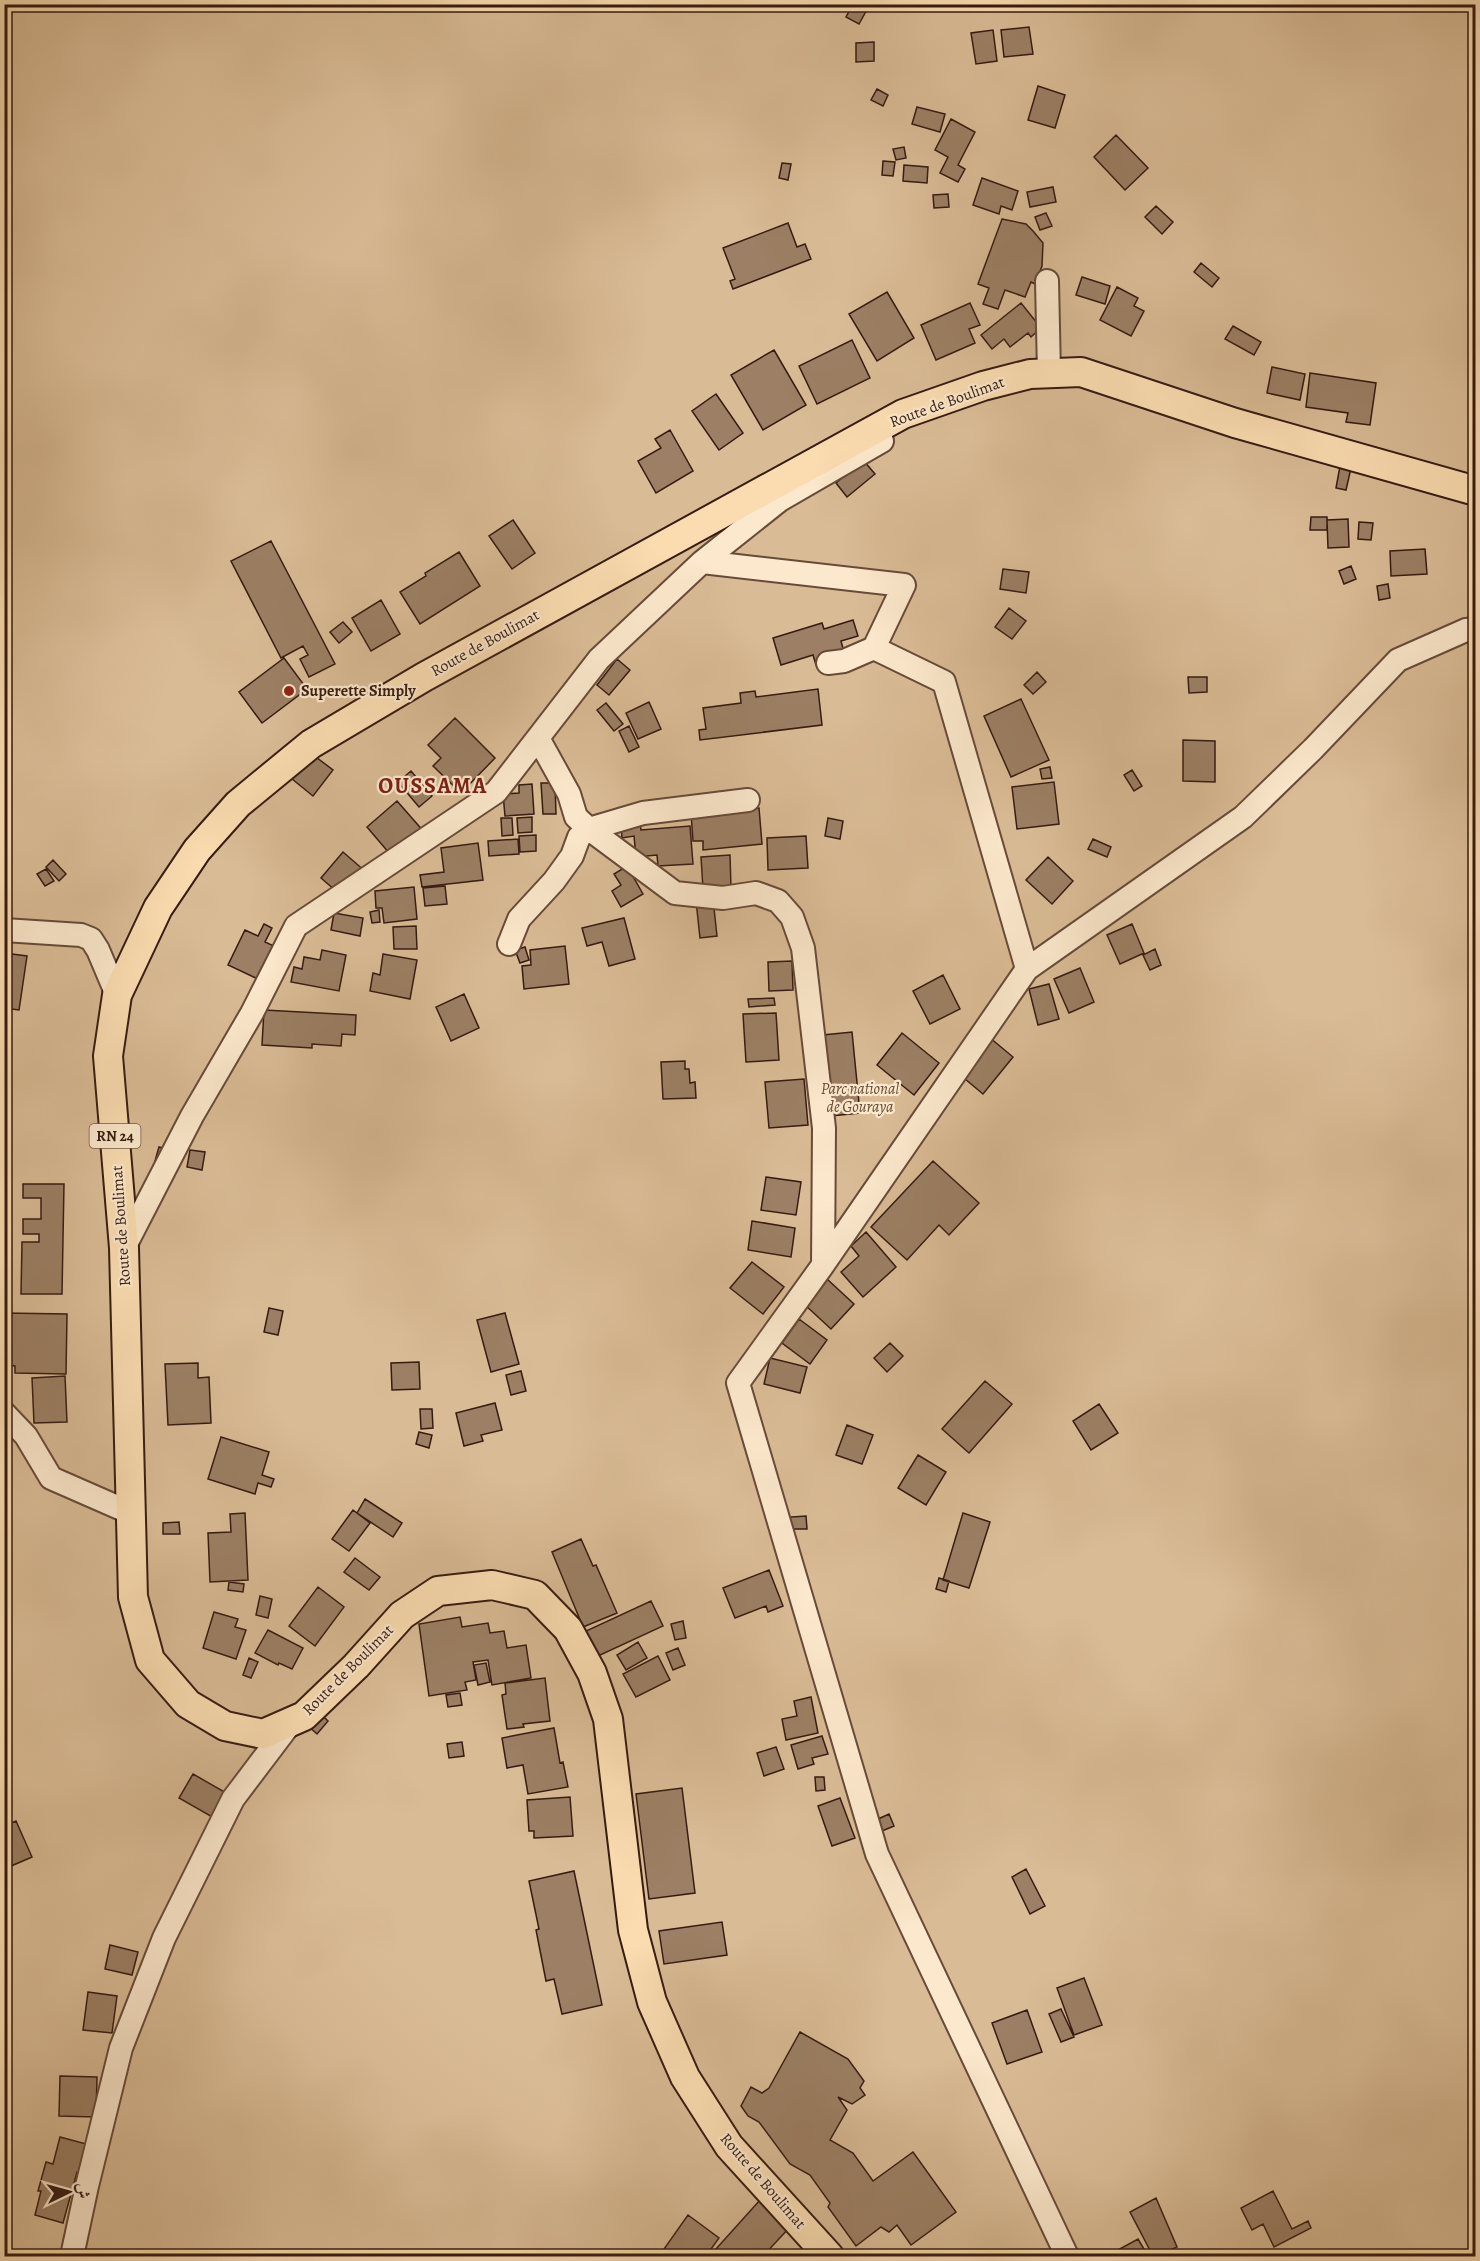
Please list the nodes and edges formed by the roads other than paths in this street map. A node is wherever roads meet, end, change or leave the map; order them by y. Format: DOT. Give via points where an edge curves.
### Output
graph roads {
  1 [pos="1047,281"];
  2 [pos="1049,373"];
  3 [pos="903,414"];
  4 [pos="1476,491"];
  5 [pos="702,562"];
  6 [pos="1476,629"];
  7 [pos="874,648"];
  8 [pos="828,663"];
  9 [pos="538,738"];
  10 [pos="748,800"];
  11 [pos="589,829"];
  12 [pos="4,930"];
  13 [pos="510,944"];
  14 [pos="1027,969"];
  15 [pos="117,995"];
  16 [pos="123,1248"];
  17 [pos="823,1265"];
  18 [pos="4,1413"];
  19 [pos="131,1513"];
  20 [pos="292,1721"];
  21 [pos="72,2256"];
  22 [pos="829,2256"];
  23 [pos="1067,2256"];
  1 -- 2 [label="street"];
  2 -- 3 [label="main road, Route de Boulimat / RN 24" via="983,386"];
  2 -- 4 [label="main road, Route de Boulimat / RN 24" via="1081,372 1235,423"];
  3 -- 5 [label="street" via="893,435 780,500"];
  3 -- 15 [label="main road, Route de Boulimat / RN 24" via="424,677 311,744 238,804 197,850 158,908"];
  5 -- 7 [label="street" via="904,585"];
  5 -- 9 [label="street" via="598,659"];
  6 -- 14 [label="street" via="1398,660 1243,817"];
  7 -- 8 [label="street" via="844,661"];
  7 -- 14 [label="street" via="944,682"];
  9 -- 11 [label="street" via="569,794 576,817"];
  9 -- 16 [label="street" via="496,792 296,926"];
  10 -- 11 [label="street" via="643,813"];
  11 -- 13 [label="street" via="579,837 572,856 554,881 519,919"];
  11 -- 17 [label="street" via="675,893 723,898 756,893 778,902 792,917 803,948 824,1128"];
  12 -- 15 [label="street" via="91,939"];
  14 -- 17 [label="street"];
  15 -- 16 [label="main road, Route de Boulimat / RN 24" via="108,1056"];
  16 -- 19 [label="main road, Route de Boulimat / RN 24"];
  17 -- 23 [label="street" via="738,1383 877,1854"];
  18 -- 19 [label="street" via="26,1436 51,1478"];
  19 -- 20 [label="main road, Route de Boulimat / RN 24" via="133,1598 150,1660 188,1704 225,1726 263,1734"];
  20 -- 21 [label="street" via="232,1799 164,1938 121,2048"];
  20 -- 22 [label="main road, Route de Boulimat / RN 24" via="304,1716 356,1666 402,1615 438,1591 492,1585 535,1595 568,1629 592,1673 608,1719 633,1930 652,2002 684,2077 729,2146"];
}
